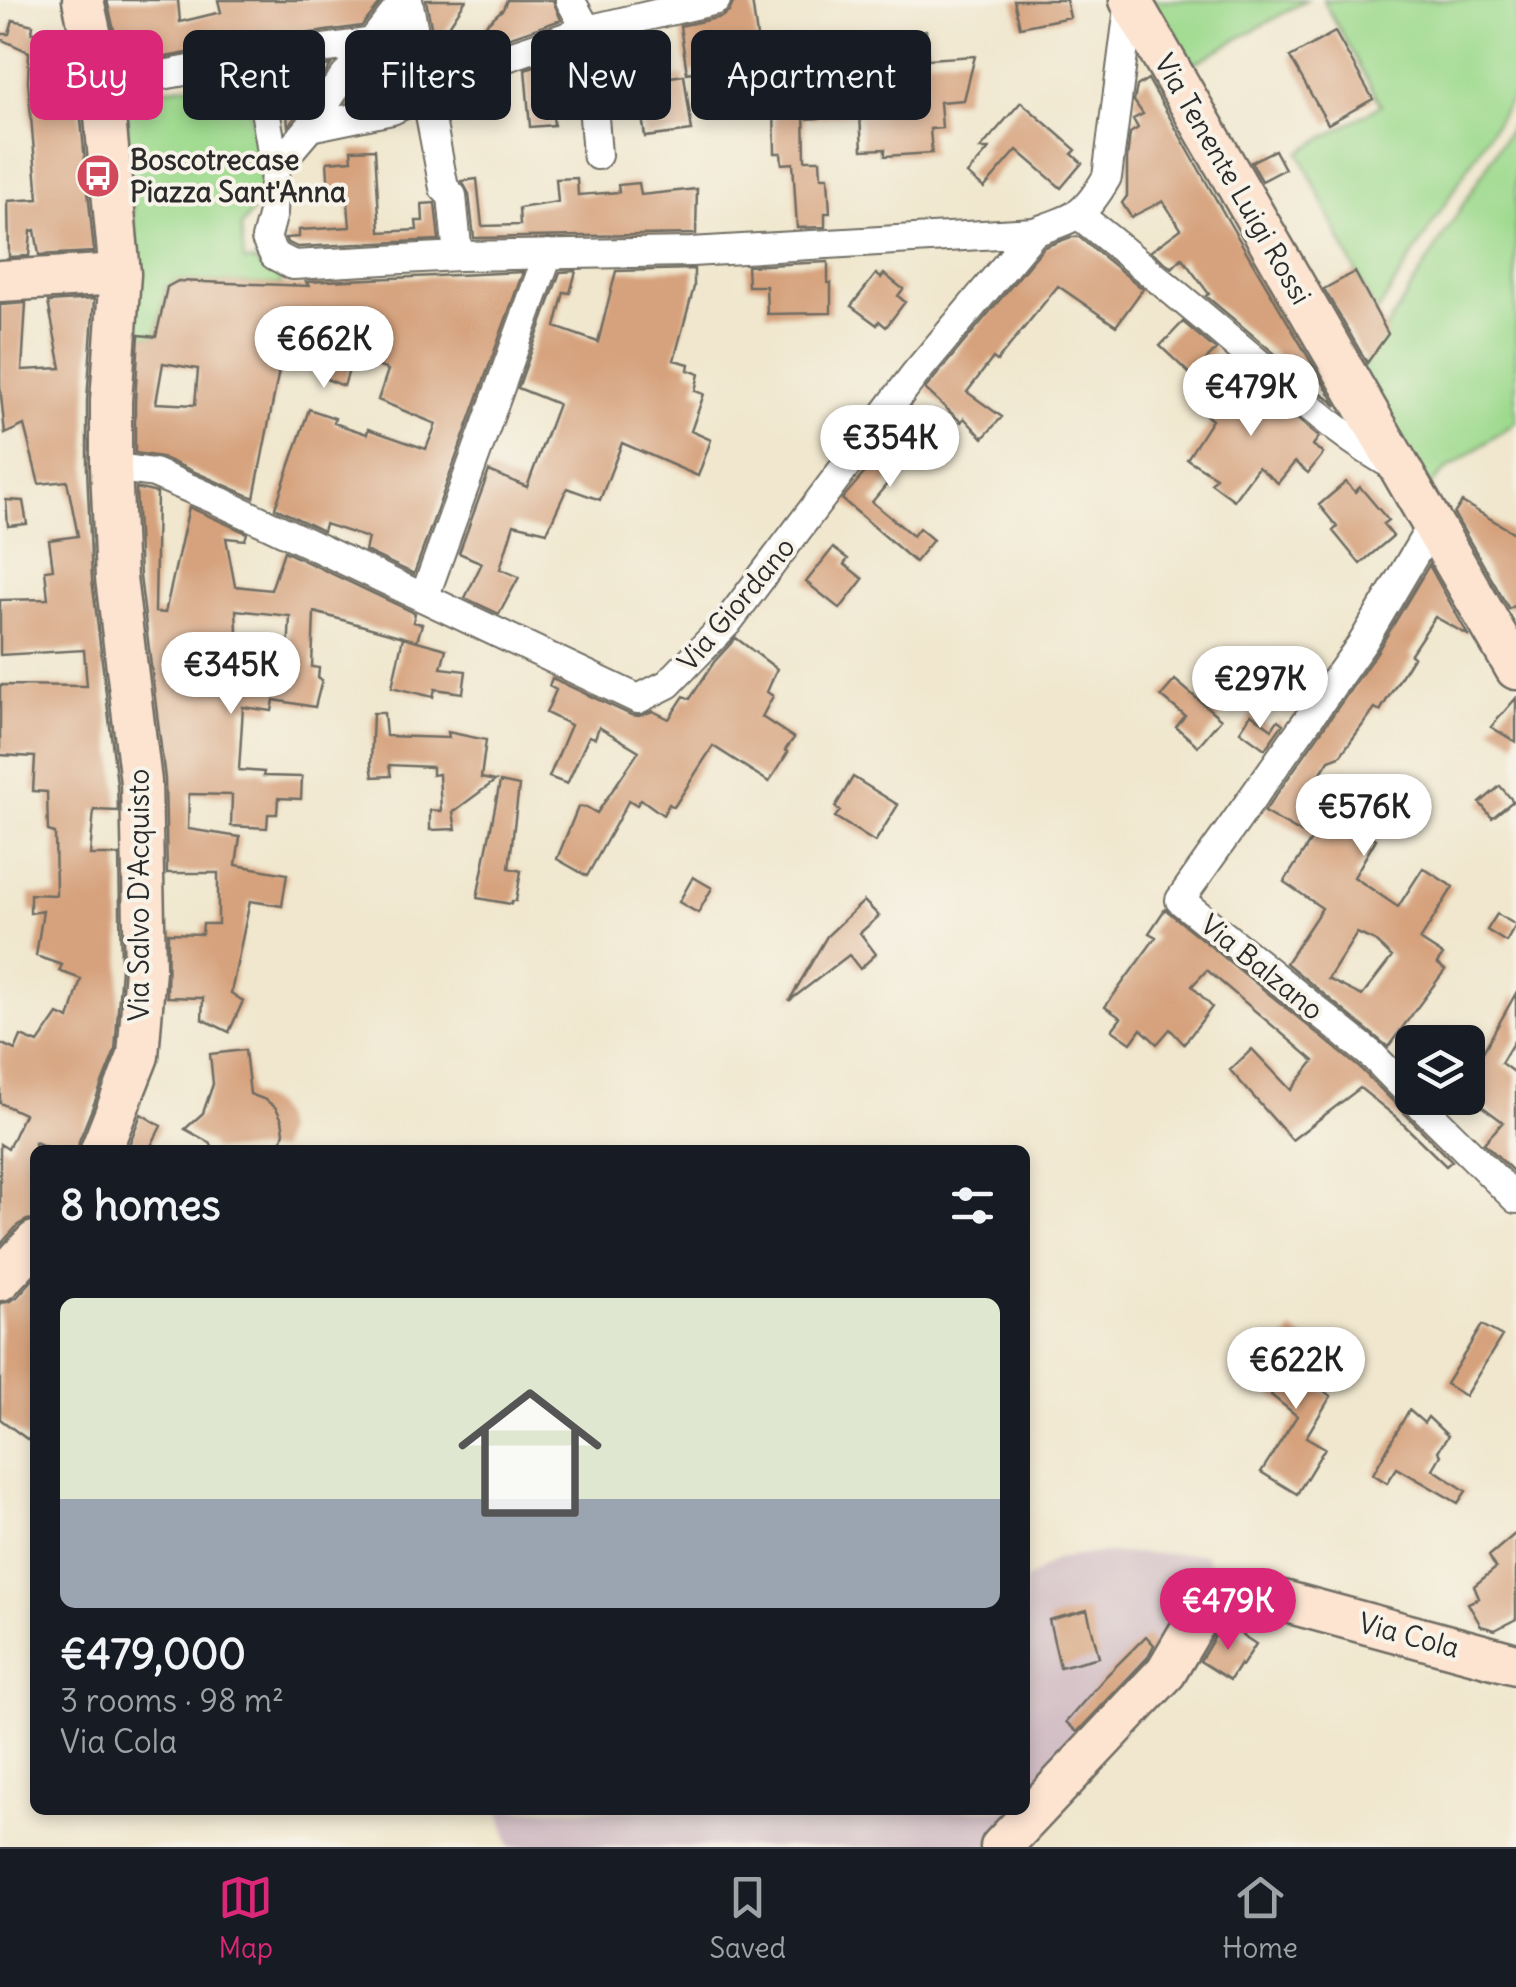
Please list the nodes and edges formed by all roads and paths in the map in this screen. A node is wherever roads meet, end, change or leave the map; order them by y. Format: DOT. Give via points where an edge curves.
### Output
graph roads {
  1 [pos="84,0"];
  2 [pos="406,0"];
  3 [pos="570,0"];
  4 [pos="716,0"];
  5 [pos="1130,0"];
  6 [pos="90,30"];
  7 [pos="382,30"];
  8 [pos="412,30"];
  9 [pos="588,30"];
  10 [pos="345,76"];
  11 [pos="105,120"];
  12 [pos="267,120"];
  13 [pos="345,120"];
  14 [pos="431,120"];
  15 [pos="594,120"];
  16 [pos="310,127"];
  17 [pos="597,156"];
  18 [pos="275,168"];
  19 [pos="1079,215"];
  20 [pos="1034,232"];
  21 [pos="548,254"];
  22 [pos="458,256"];
  23 [pos="120,274"];
  24 [pos="0,280"];
  25 [pos="111,467"];
  26 [pos="1400,469"];
  27 [pos="1432,525"];
  28 [pos="424,598"];
  29 [pos="1516,670"];
  30 [pos="1395,1079"];
  31 [pos="1431,1115"];
  32 [pos="103,1145"];
  33 [pos="1516,1199"];
  34 [pos="30,1247"];
  35 [pos="2,1276"];
  36 [pos="1516,1664"];
  37 [pos="1001,1847"];
  1 -- 6 [label="street, Via Salvo D'Acquisto"];
  2 -- 7 [label="street"];
  2 -- 8 [label="street"];
  3 -- 9 [label="street"];
  4 -- 9 [label="street"];
  5 -- 19 [label="street" via="1107,178"];
  5 -- 26 [label="street, Via Tenente Luigi Rossi"];
  10 -- 16 [label="street"];
  11 -- 23 [label="street, Via Salvo D'Acquisto"];
  12 -- 18 [label="street"];
  13 -- 16 [label="street"];
  14 -- 22 [label="street" via="444,188 452,196"];
  15 -- 17 [label="street"];
  16 -- 18 [label="street"];
  18 -- 22 [label="street" via="266,239 274,254 293,265"];
  19 -- 20 [label="street"];
  19 -- 26 [label="street" via="1329,423"];
  20 -- 21 [label="street"];
  20 -- 28 [label="street, Via Giordano" via="915,374 727,623 668,684 638,699"];
  21 -- 22 [label="street"];
  21 -- 28 [label="street"];
  23 -- 24 [label="street"];
  23 -- 25 [label="street, Via Salvo D'Acquisto"];
  25 -- 28 [label="street, Via Giordano" via="154,473"];
  25 -- 32 [label="street, Via Salvo D'Acquisto" via="116,578 141,782 145,968 138,1056"];
  26 -- 27 [label="street, Via Tenente Luigi Rossi"];
  27 -- 29 [label="street, Via Tenente Luigi Rossi"];
  27 -- 30 [label="street, Via Balzano" via="1363,642 1180,900"];
  31 -- 33 [label="street, Via Balzano"];
  34 -- 35 [label="street"];
  36 -- 37 [label="street, Via Cola" via="1283,1601 1210,1597 1166,1672"];
}
